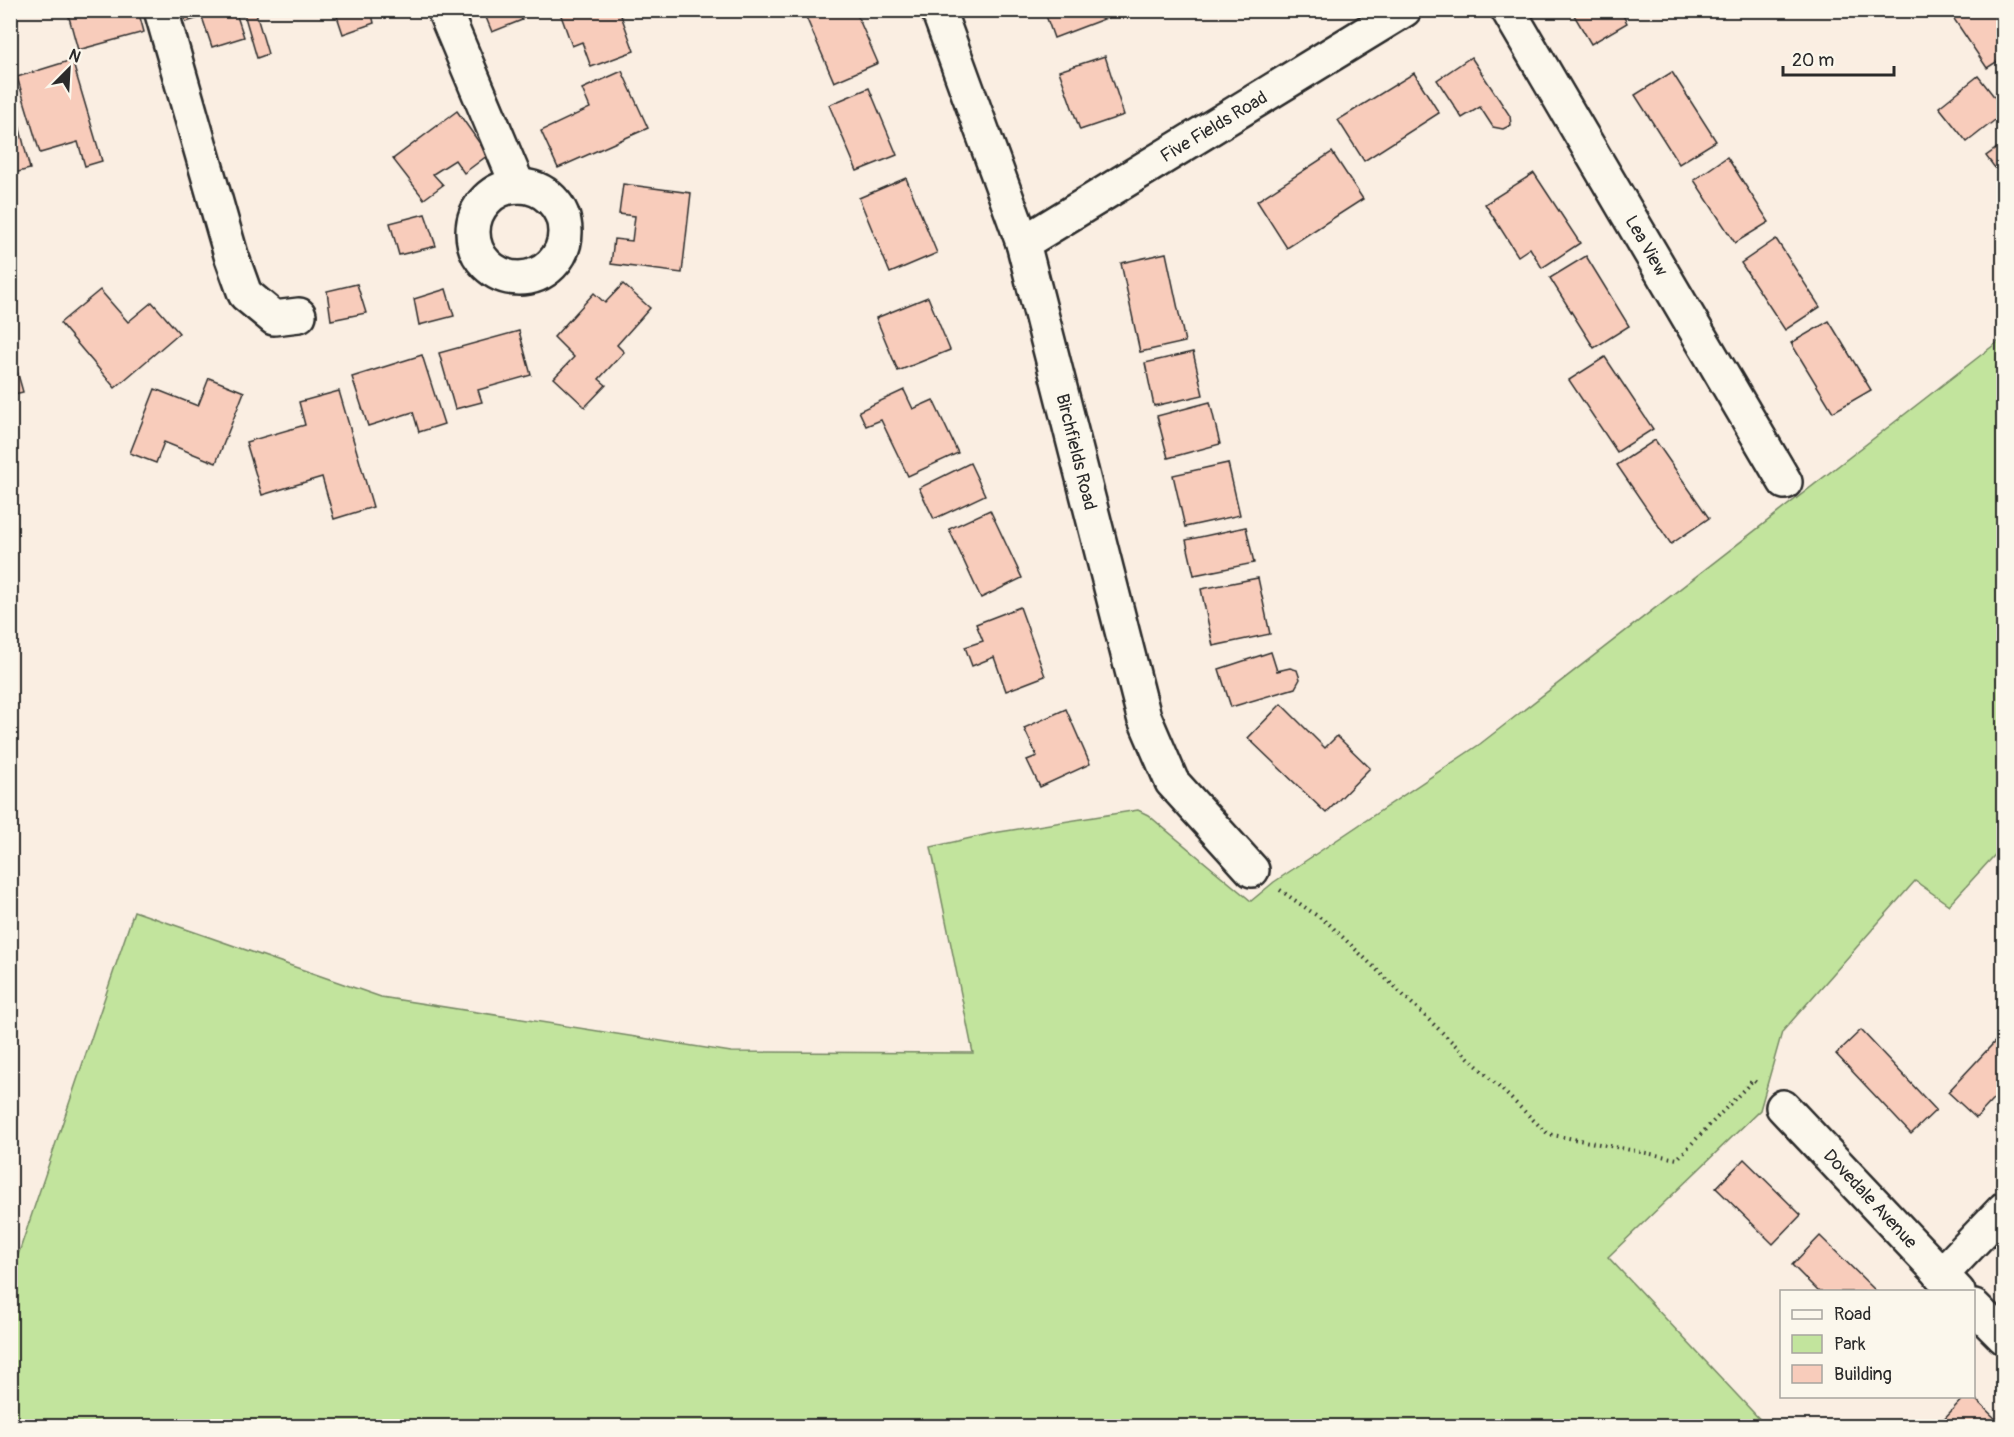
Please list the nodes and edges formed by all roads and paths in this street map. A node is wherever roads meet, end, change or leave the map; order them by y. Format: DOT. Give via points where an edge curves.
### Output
graph roads {
  1 [pos="161,10"];
  2 [pos="444,10"];
  3 [pos="938,10"];
  4 [pos="1404,10"];
  5 [pos="1508,10"];
  6 [pos="518,186"];
  7 [pos="1023,243"];
  8 [pos="298,315"];
  9 [pos="1785,483"];
  10 [pos="1252,870"];
  11 [pos="1783,1107"];
  12 [pos="2004,1209"];
  13 [pos="1949,1283"];
  14 [pos="1975,1308"];
  15 [pos="2004,1337"];
  1 -- 8 [label="street" via="245,294 274,318"];
  2 -- 6 [label="street"];
  3 -- 7 [label="street, Birchfields Road"];
  4 -- 7 [label="street, Five Fields Road"];
  5 -- 9 [label="street, Lea View"];
  7 -- 10 [label="street, Birchfields Road" via="1144,717 1173,782"];
  10 -- 11 [label="path" via="1329,924 1548,1134 1677,1159 1753,1080"];
  11 -- 13 [label="street, Dovedale Avenue"];
  12 -- 13 [label="street"];
  14 -- 15 [label="street"];
}
